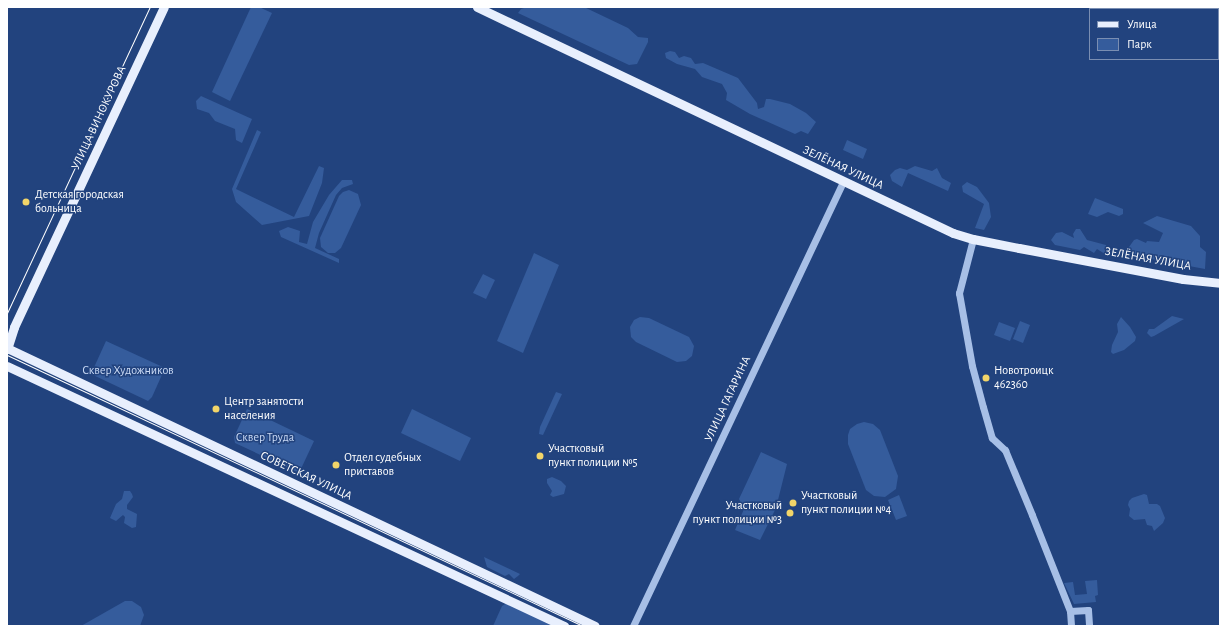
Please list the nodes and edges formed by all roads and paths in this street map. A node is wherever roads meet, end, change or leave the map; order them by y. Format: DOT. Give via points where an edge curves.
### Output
graph roads {
  1 [pos="164,7"];
  2 [pos="477,7"];
  3 [pos="843,181"];
  4 [pos="973,239"];
  5 [pos="1220,282"];
  6 [pos="7,348"];
  7 [pos="7,366"];
  8 [pos="1070,612"];
  9 [pos="564,626"];
  10 [pos="595,626"];
  11 [pos="633,626"];
  12 [pos="1071,626"];
  13 [pos="1089,626"];
  1 -- 6 [label="main road, УЛИЦА ВИНОКУРОВА" via="14,327"];
  2 -- 3 [label="main road, ЗЕЛЁНАЯ УЛИЦА"];
  3 -- 4 [label="main road, ЗЕЛЁНАЯ УЛИЦА" via="953,233"];
  3 -- 11 [label="street, УЛИЦА ГАГАРИНА"];
  4 -- 5 [label="main road, ЗЕЛЁНАЯ УЛИЦА" via="1183,279"];
  4 -- 8 [label="street" via="959,293 982,407 992,438 1005,450"];
  6 -- 10 [label="main road, СОВЕТСКАЯ УЛИЦА"];
  7 -- 9 [label="main road"];
  8 -- 12 [label="street"];
  8 -- 13 [label="street" via="1088,610"];
}
